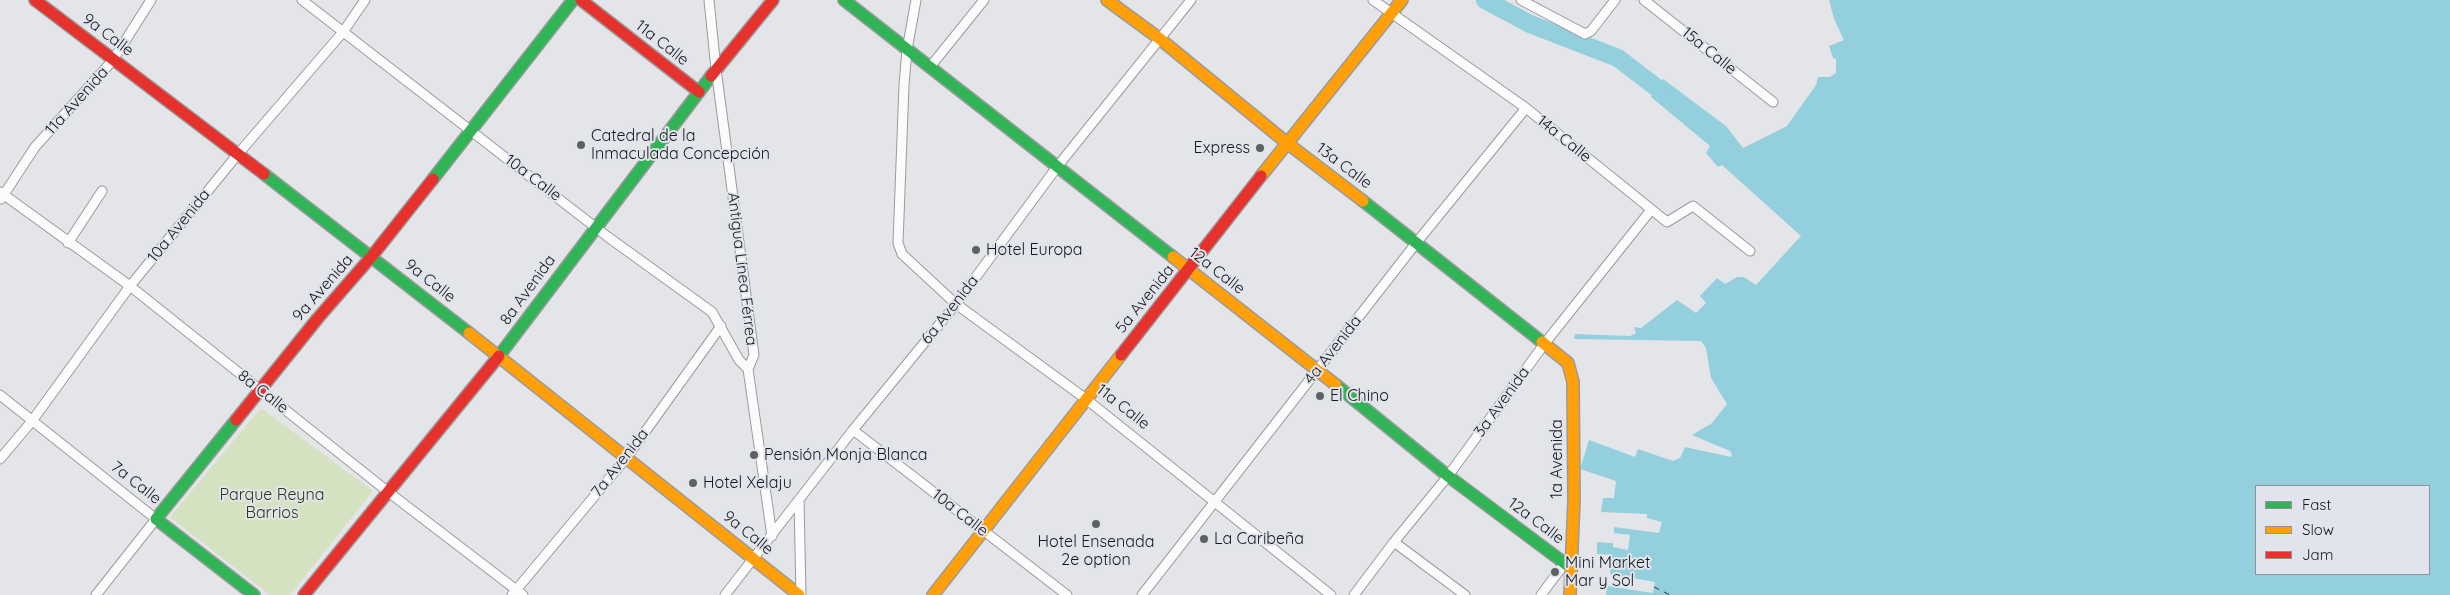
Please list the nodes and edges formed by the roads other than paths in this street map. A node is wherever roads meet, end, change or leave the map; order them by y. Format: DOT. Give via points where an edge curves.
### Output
graph roads {
  1 [pos="35,0"];
  2 [pos="151,0"];
  3 [pos="302,0"];
  4 [pos="365,0"];
  5 [pos="573,0"];
  6 [pos="581,0"];
  7 [pos="709,0"];
  8 [pos="773,0"];
  9 [pos="844,0"];
  10 [pos="916,0"];
  11 [pos="984,0"];
  12 [pos="1107,0"];
  13 [pos="1191,0"];
  14 [pos="1373,0"];
  15 [pos="1402,0"];
  16 [pos="1521,0"];
  17 [pos="1616,0"];
  18 [pos="1644,0"];
  19 [pos="1392,13"];
  20 [pos="343,32"];
  21 [pos="1160,39"];
  22 [pos="907,50"];
  23 [pos="114,60"];
  24 [pos="930,67"];
  25 [pos="716,69"];
  26 [pos="699,92"];
  27 [pos="1773,102"];
  28 [pos="1526,108"];
  29 [pos="471,132"];
  30 [pos="1286,142"];
  31 [pos="238,154"];
  32 [pos="1057,167"];
  33 [pos="102,191"];
  34 [pos="1,196"];
  35 [pos="1651,210"];
  36 [pos="595,226"];
  37 [pos="1417,242"];
  38 [pos="68,243"];
  39 [pos="1750,251"];
  40 [pos="372,256"];
  41 [pos="1189,270"];
  42 [pos="130,286"];
  43 [pos="956,304"];
  44 [pos="721,326"];
  45 [pos="1545,342"];
  46 [pos="499,356"];
  47 [pos="1562,356"];
  48 [pos="748,369"];
  49 [pos="1317,370"];
  50 [pos="260,390"];
  51 [pos="0,395"];
  52 [pos="1086,399"];
  53 [pos="32,421"];
  54 [pos="853,430"];
  55 [pos="627,457"];
  56 [pos="0,458"];
  57 [pos="1448,476"];
  58 [pos="387,491"];
  59 [pos="799,500"];
  60 [pos="1215,502"];
  61 [pos="156,519"];
  62 [pos="984,531"];
  63 [pos="772,536"];
  64 [pos="1394,542"];
  65 [pos="754,559"];
  66 [pos="1568,565"];
  67 [pos="517,593"];
  68 [pos="96,595"];
  69 [pos="254,595"];
  70 [pos="304,595"];
  71 [pos="725,595"];
  72 [pos="800,595"];
  73 [pos="933,595"];
  74 [pos="1067,595"];
  75 [pos="1142,595"];
  76 [pos="1331,595"];
  77 [pos="1354,595"];
  78 [pos="1465,595"];
  79 [pos="1541,595"];
  80 [pos="1570,595"];
  1 -- 23 [label="street, 9a Calle"];
  2 -- 23 [label="street, 11a Avenida"];
  3 -- 20 [label="street, 10a Calle"];
  4 -- 20 [label="street, 10a Avenida"];
  5 -- 29 [label="street, 9a Avenida"];
  6 -- 26 [label="street, 11a Calle"];
  7 -- 25 [label="street, Antigua Línea Férrea"];
  8 -- 25 [label="street, 8a Avenida"];
  9 -- 22 [label="street, 12a Calle"];
  10 -- 22 [label="street"];
  11 -- 24 [label="street"];
  12 -- 21 [label="street, 13a Calle"];
  13 -- 21 [label="street, 6a Avenida"];
  14 -- 19 [label="street, 14a Calle"];
  15 -- 19 [label="street, 5a Avenida"];
  16 -- 17 [label="street" via="1585,34"];
  18 -- 27 [label="street, 15a Calle"];
  19 -- 28 [label="street, 14a Calle"];
  19 -- 30 [label="street, 5a Avenida"];
  20 -- 29 [label="street, 10a Calle"];
  20 -- 31 [label="street, 10a Avenida"];
  21 -- 30 [label="street, 13a Calle"];
  21 -- 32 [label="street, 6a Avenida"];
  22 -- 24 [label="street, 12a Calle"];
  22 -- 43 [label="street, 11a Calle" via="898,243 906,259"];
  23 -- 31 [label="street, 9a Calle"];
  23 -- 34 [label="street, 11a Avenida" via="35,147"];
  24 -- 32 [label="street, 12a Calle"];
  25 -- 26 [label="street, 8a Avenida"];
  25 -- 48 [label="street, Antigua Línea Férrea" via="754,355"];
  26 -- 36 [label="street, 8a Avenida"];
  28 -- 35 [label="street, 14a Calle"];
  28 -- 37 [label="street, 4a Avenida"];
  29 -- 36 [label="street, 10a Calle"];
  29 -- 40 [label="street, 9a Avenida"];
  30 -- 37 [label="street, 13a Calle"];
  30 -- 41 [label="street, 5a Avenida"];
  31 -- 40 [label="street, 9a Calle"];
  31 -- 42 [label="street, 10a Avenida"];
  32 -- 41 [label="street, 12a Calle"];
  32 -- 43 [label="street, 6a Avenida"];
  33 -- 38 [label="street"];
  34 -- 38 [label="street, 8a Calle"];
  35 -- 39 [label="street, 14a Calle" via="1667,222 1693,206"];
  35 -- 45 [label="street, 3a Avenida"];
  36 -- 44 [label="street, 10a Calle" via="712,312"];
  36 -- 46 [label="street, 8a Avenida"];
  37 -- 45 [label="street, 13a Calle"];
  37 -- 49 [label="street, 4a Avenida"];
  38 -- 42 [label="street, 8a Calle"];
  40 -- 46 [label="street, 9a Calle"];
  40 -- 50 [label="street, 9a Avenida"];
  41 -- 49 [label="street, 12a Calle"];
  41 -- 52 [label="street, 5a Avenida"];
  42 -- 50 [label="street, 8a Calle"];
  42 -- 53 [label="street, 10a Avenida"];
  43 -- 52 [label="street, 11a Calle"];
  43 -- 54 [label="street, 6a Avenida"];
  44 -- 48 [label="street, 10a Calle" via="739,360"];
  44 -- 55 [label="street, 7a Avenida"];
  45 -- 47 [label="street, 13a Calle"];
  45 -- 57 [label="street, 3a Avenida"];
  46 -- 55 [label="street, 9a Calle"];
  46 -- 58 [label="street, 8a Avenida"];
  47 -- 66 [label="street, 1a Avenida" via="1568,363 1573,382 1574,500"];
  48 -- 63 [label="street, Antigua Línea Férrea"];
  49 -- 57 [label="street, 12a Calle"];
  49 -- 60 [label="street, 4a Avenida"];
  50 -- 58 [label="street, 8a Calle"];
  50 -- 61 [label="street, 9a Avenida"];
  51 -- 53 [label="street, 7a Calle"];
  52 -- 60 [label="street, 11a Calle"];
  52 -- 62 [label="street, 5a Avenida"];
  53 -- 56 [label="street, 10a Avenida"];
  53 -- 61 [label="street, 7a Calle"];
  54 -- 59 [label="street, 6a Avenida"];
  54 -- 62 [label="street, 10a Calle"];
  55 -- 65 [label="street, 9a Calle"];
  55 -- 67 [label="street, 7a Avenida"];
  57 -- 64 [label="street, 3a Avenida"];
  57 -- 66 [label="street, 12a Calle"];
  58 -- 67 [label="street, 8a Calle"];
  58 -- 70 [label="street, 8a Avenida"];
  59 -- 63 [label="street, 6a Avenida"];
  59 -- 72 [label="street"];
  60 -- 75 [label="street, 4a Avenida"];
  60 -- 76 [label="street, 11a Calle"];
  61 -- 68 [label="street, 9a Avenida"];
  61 -- 69 [label="street, 7a Calle"];
  62 -- 73 [label="street, 5a Avenida"];
  62 -- 74 [label="street, 10a Calle"];
  63 -- 65 [label="street, 6a Avenida"];
  64 -- 77 [label="street, 3a Avenida"];
  64 -- 78 [label="street"];
  65 -- 71 [label="street, 6a Avenida"];
  65 -- 72 [label="street, 9a Calle"];
  66 -- 79 [label="street"];
  66 -- 80 [label="street, 1a Avenida"];
}
